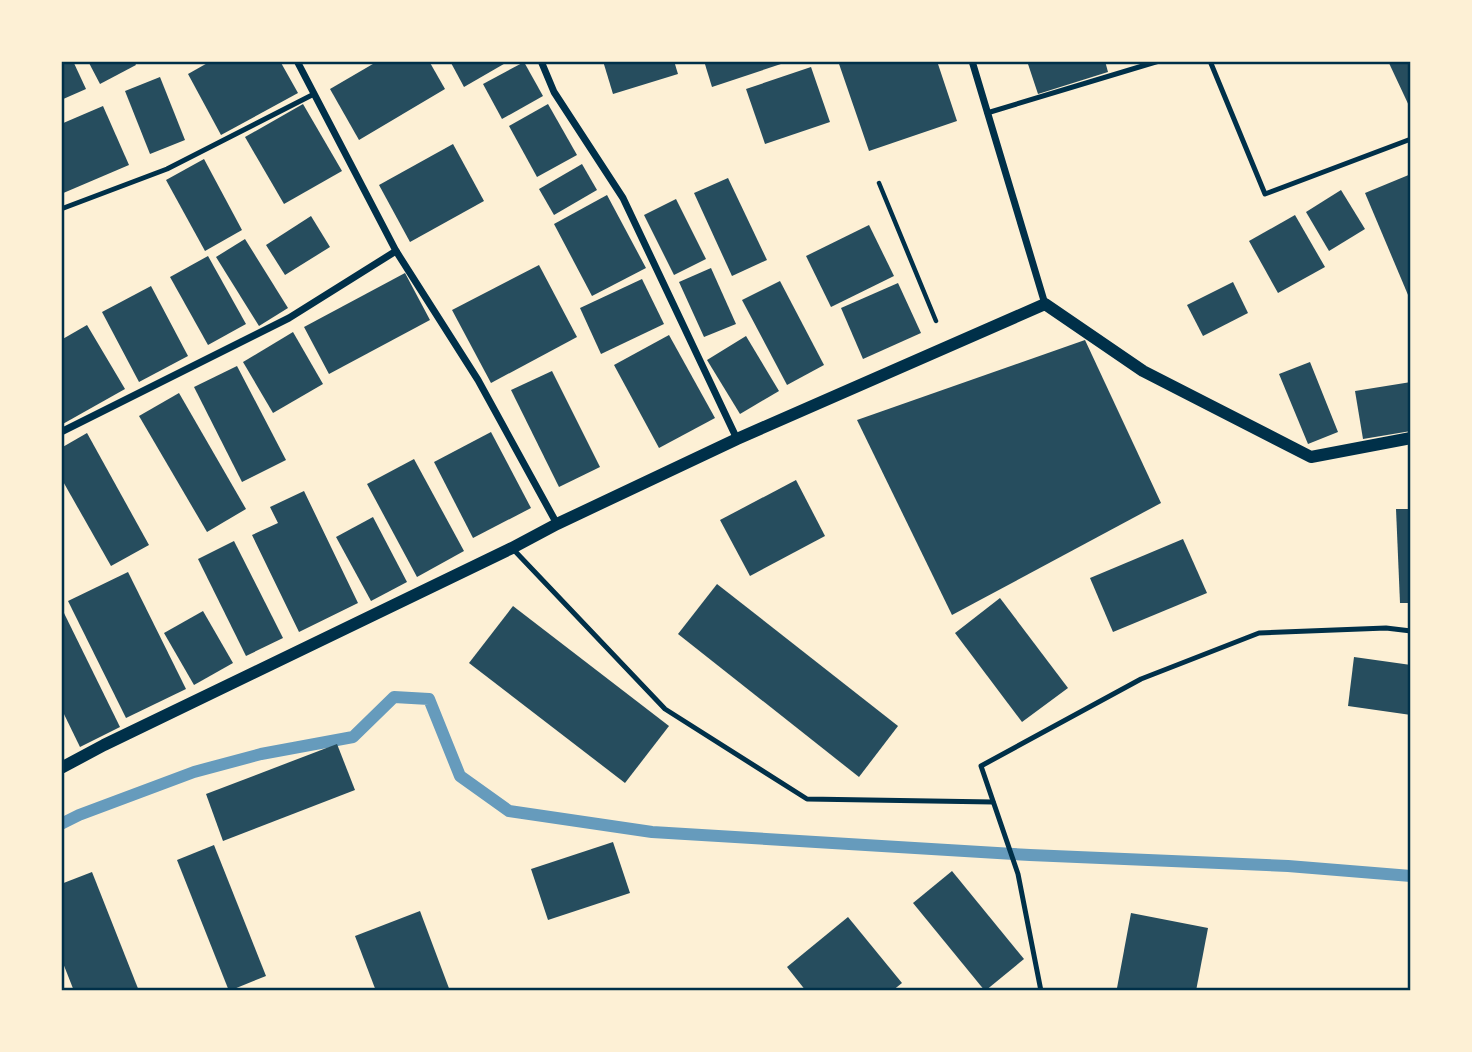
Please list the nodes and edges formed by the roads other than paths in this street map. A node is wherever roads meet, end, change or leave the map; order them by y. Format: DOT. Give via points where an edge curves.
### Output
graph roads {
  1 [pos="297,61"];
  2 [pos="541,61"];
  3 [pos="972,61"];
  4 [pos="1159,61"];
  5 [pos="1210,61"];
  6 [pos="314,94"];
  7 [pos="988,113"];
  8 [pos="1411,139"];
  9 [pos="61,209"];
  10 [pos="397,251"];
  11 [pos="1045,304"];
  12 [pos="61,432"];
  13 [pos="1411,438"];
  14 [pos="737,439"];
  15 [pos="557,524"];
  16 [pos="512,548"];
  17 [pos="1411,631"];
  18 [pos="61,768"];
  19 [pos="993,802"];
  20 [pos="1041,991"];
  1 -- 6 [label="street"];
  2 -- 14 [label="street" via="554,92 623,198"];
  3 -- 7 [label="street"];
  4 -- 7 [label="lane"];
  5 -- 8 [label="lane" via="1265,194"];
  6 -- 9 [label="lane" via="167,169"];
  6 -- 10 [label="street"];
  7 -- 11 [label="street"];
  10 -- 12 [label="street" via="289,318"];
  10 -- 15 [label="street" via="478,380"];
  11 -- 13 [label="street" via="1143,371 1311,457"];
  11 -- 14 [label="street"];
  14 -- 15 [label="street"];
  15 -- 16 [label="street"];
  16 -- 18 [label="street"];
  16 -- 19 [label="lane" via="665,709 807,799"];
  17 -- 19 [label="lane" via="1259,633 1141,678 981,766"];
  19 -- 20 [label="lane" via="1018,874"];
}
